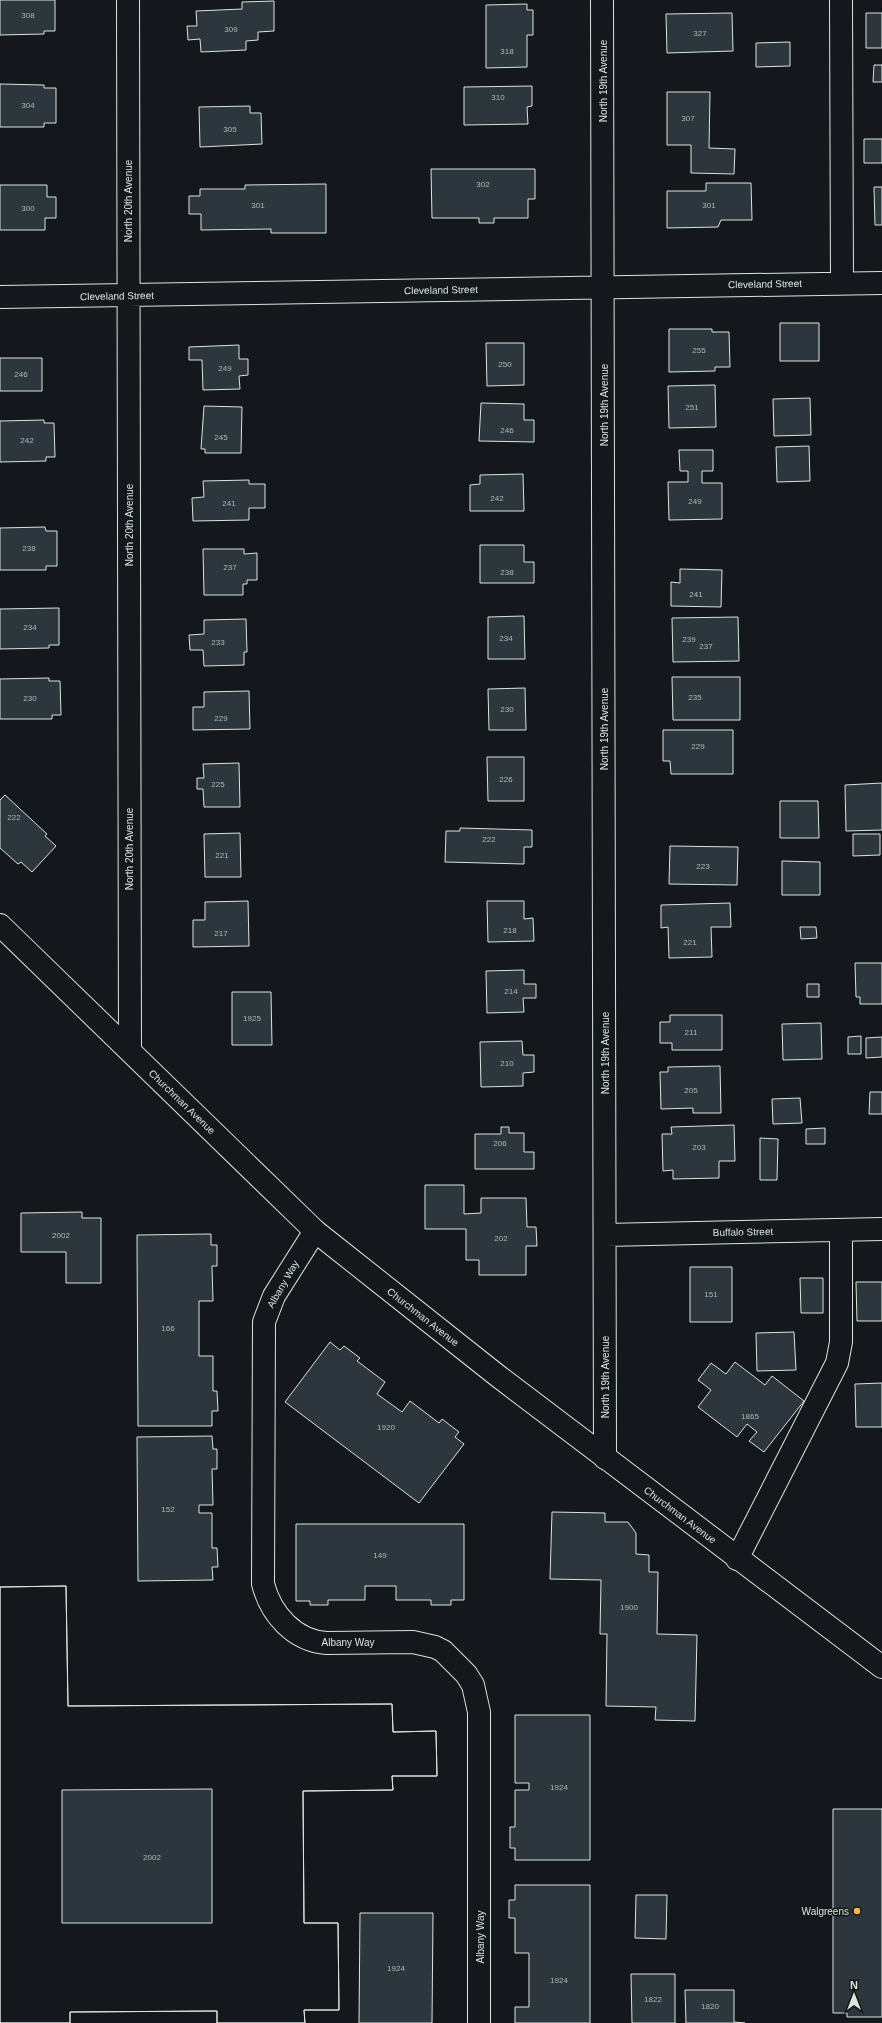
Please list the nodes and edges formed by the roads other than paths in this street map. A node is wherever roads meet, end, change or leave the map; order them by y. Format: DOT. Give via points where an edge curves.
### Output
graph roads {
  1 [pos="128,0"];
  2 [pos="602,0"];
  3 [pos="841,0"];
  4 [pos="842,283"];
  5 [pos="882,283"];
  6 [pos="604,287"];
  7 [pos="128,296"];
  8 [pos="0,297"];
  9 [pos="0,925"];
  10 [pos="130,1050"];
  11 [pos="882,1229"];
  12 [pos="841,1230"];
  13 [pos="315,1231"];
  14 [pos="605,1235"];
  15 [pos="605,1458"];
  16 [pos="737,1559"];
  17 [pos="882,1667"];
  18 [pos="479,2023"];
  1 -- 7 [label="street, North 20th Avenue"];
  2 -- 6 [label="street, North 19th Avenue"];
  3 -- 4 [label="street"];
  4 -- 5 [label="street, Cleveland Street"];
  4 -- 6 [label="street, Cleveland Street"];
  6 -- 7 [label="street, Cleveland Street"];
  6 -- 14 [label="street, North 19th Avenue"];
  7 -- 8 [label="street, Cleveland Street"];
  7 -- 10 [label="street, North 20th Avenue"];
  9 -- 10 [label="street, Churchman Avenue"];
  10 -- 13 [label="street, Churchman Avenue"];
  11 -- 12 [label="street, Buffalo Street"];
  12 -- 14 [label="street, Buffalo Street"];
  12 -- 16 [label="street" via="841,1342 837,1363"];
  13 -- 15 [label="street, Churchman Avenue"];
  13 -- 18 [label="street, Albany Way" via="274,1296 264,1322 262,1584 270,1606 276,1614 293,1631 305,1637 322,1643 425,1643 443,1651 466,1674 473,1685 479,1712"];
  14 -- 15 [label="street, North 19th Avenue"];
  15 -- 16 [label="street, Churchman Avenue"];
  16 -- 17 [label="street, Churchman Avenue"];
}
